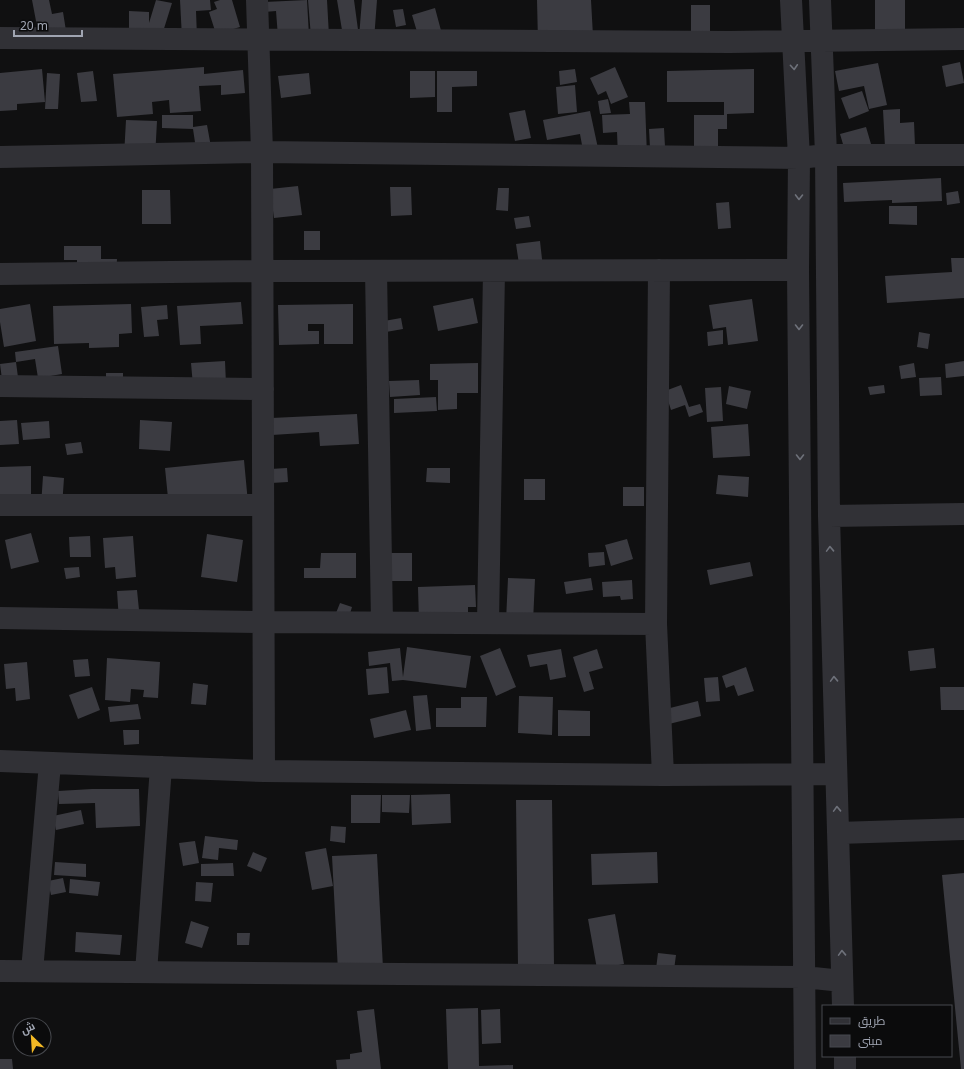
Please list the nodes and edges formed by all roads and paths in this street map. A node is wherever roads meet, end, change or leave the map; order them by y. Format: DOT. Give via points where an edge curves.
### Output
graph roads {
  1 [pos="257,0"];
  2 [pos="791,0"];
  3 [pos="820,0"];
  4 [pos="0,38"];
  5 [pos="258,38"];
  6 [pos="964,39"];
  7 [pos="822,40"];
  8 [pos="792,41"];
  9 [pos="262,152"];
  10 [pos="826,155"];
  11 [pos="964,155"];
  12 [pos="0,157"];
  13 [pos="799,158"];
  14 [pos="659,270"];
  15 [pos="798,270"];
  16 [pos="263,271"];
  17 [pos="376,271"];
  18 [pos="494,271"];
  19 [pos="0,274"];
  20 [pos="0,386"];
  21 [pos="263,389"];
  22 [pos="0,505"];
  23 [pos="264,505"];
  24 [pos="964,514"];
  25 [pos="829,516"];
  26 [pos="0,618"];
  27 [pos="264,622"];
  28 [pos="382,622"];
  29 [pos="488,623"];
  30 [pos="656,624"];
  31 [pos="0,761"];
  32 [pos="50,763"];
  33 [pos="160,767"];
  34 [pos="264,771"];
  35 [pos="802,774"];
  36 [pos="836,774"];
  37 [pos="663,775"];
  38 [pos="964,829"];
  39 [pos="838,833"];
  40 [pos="0,971"];
  41 [pos="32,971"];
  42 [pos="146,972"];
  43 [pos="804,977"];
  44 [pos="842,981"];
  45 [pos="843,1005"];
  46 [pos="845,1057"];
  47 [pos="805,1069"];
  48 [pos="845,1069"];
  1 -- 5 [label="street"];
  2 -- 8 [label="street"];
  3 -- 7 [label="street"];
  4 -- 5 [label="street"];
  5 -- 8 [label="street"];
  5 -- 9 [label="street"];
  6 -- 7 [label="street"];
  7 -- 8 [label="street"];
  7 -- 10 [label="street"];
  8 -- 13 [label="street, one-way"];
  9 -- 12 [label="street"];
  9 -- 13 [label="street"];
  9 -- 16 [label="street"];
  10 -- 11 [label="street"];
  10 -- 13 [label="street"];
  10 -- 25 [label="street"];
  13 -- 15 [label="street, one-way"];
  14 -- 15 [label="street"];
  14 -- 18 [label="street"];
  14 -- 30 [label="street"];
  15 -- 35 [label="street, one-way"];
  16 -- 17 [label="street"];
  16 -- 19 [label="street"];
  16 -- 21 [label="street"];
  17 -- 18 [label="street"];
  17 -- 28 [label="street"];
  18 -- 29 [label="street"];
  20 -- 21 [label="street"];
  21 -- 23 [label="street"];
  22 -- 23 [label="street"];
  23 -- 27 [label="street"];
  24 -- 25 [label="street"];
  36 -- 25 [label="street, one-way"];
  26 -- 27 [label="street"];
  27 -- 28 [label="street"];
  27 -- 34 [label="street"];
  28 -- 29 [label="street"];
  29 -- 30 [label="street"];
  30 -- 37 [label="street"];
  31 -- 32 [label="street"];
  32 -- 33 [label="street"];
  32 -- 41 [label="street"];
  33 -- 34 [label="street"];
  33 -- 42 [label="street"];
  34 -- 37 [label="street"];
  35 -- 36 [label="street"];
  35 -- 37 [label="street"];
  35 -- 43 [label="street"];
  39 -- 36 [label="street, one-way"];
  38 -- 39 [label="street"];
  44 -- 39 [label="street, one-way"];
  40 -- 41 [label="street"];
  41 -- 42 [label="street"];
  42 -- 43 [label="street"];
  43 -- 44 [label="street"];
  43 -- 47 [label="street"];
  44 -- 45 [label="street"];
  46 -- 48 [label="street"];
}
